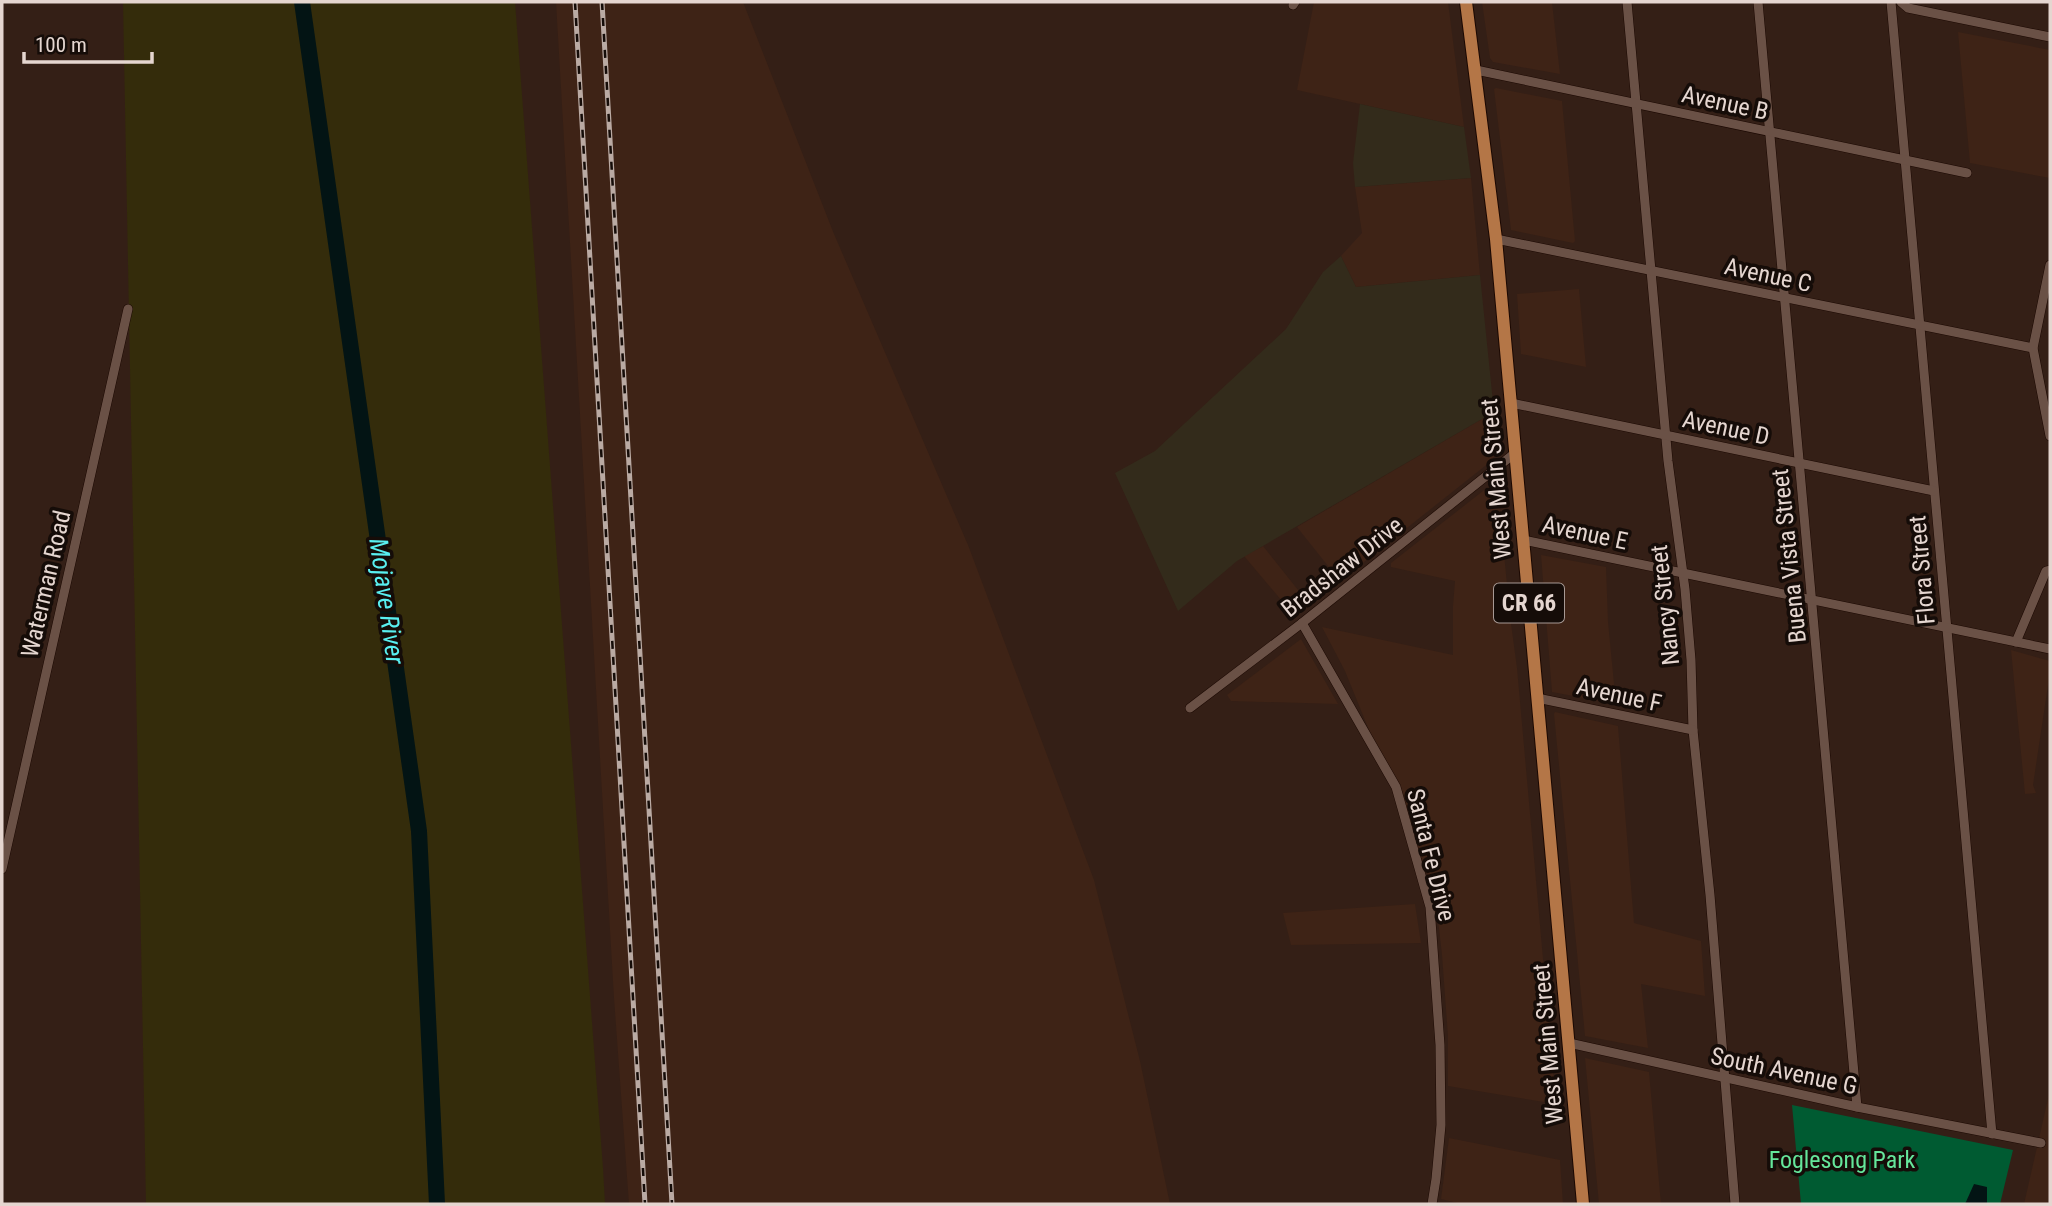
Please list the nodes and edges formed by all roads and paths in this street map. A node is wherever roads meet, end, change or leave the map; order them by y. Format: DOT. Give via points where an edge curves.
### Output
graph roads {
  1 [pos="1466,2"];
  2 [pos="1627,2"];
  3 [pos="1758,2"];
  4 [pos="1891,2"];
  5 [pos="1900,2"];
  6 [pos="2050,37"];
  7 [pos="1476,70"];
  8 [pos="1636,104"];
  9 [pos="1770,133"];
  10 [pos="1904,160"];
  11 [pos="1967,173"];
  12 [pos="1496,239"];
  13 [pos="2050,265"];
  14 [pos="1651,270"];
  15 [pos="1785,298"];
  16 [pos="128,309"];
  17 [pos="1920,325"];
  18 [pos="2033,348"];
  19 [pos="1511,403"];
  20 [pos="1666,435"];
  21 [pos="2050,436"];
  22 [pos="1515,453"];
  23 [pos="1799,463"];
  24 [pos="1934,491"];
  25 [pos="1523,540"];
  26 [pos="2050,570"];
  27 [pos="1684,573"];
  28 [pos="1813,600"];
  29 [pos="1302,623"];
  30 [pos="1947,629"];
  31 [pos="2016,642"];
  32 [pos="2050,649"];
  33 [pos="1537,698"];
  34 [pos="1190,708"];
  35 [pos="1693,730"];
  36 [pos="2,869"];
  37 [pos="1569,1043"];
  38 [pos="1724,1078"];
  39 [pos="1857,1107"];
  40 [pos="1992,1134"];
  41 [pos="2041,1143"];
  42 [pos="1432,1204"];
  43 [pos="1584,1204"];
  44 [pos="1735,1204"];
  1 -- 7 [label="main road, West Main Street / CR 66"];
  2 -- 8 [label="street, Nancy Street"];
  3 -- 9 [label="street, Buena Vista Street"];
  4 -- 10 [label="street, Flora Street"];
  5 -- 6 [label="street" via="1908,8"];
  7 -- 8 [label="street, Avenue B"];
  7 -- 12 [label="main road, West Main Street / CR 66"];
  8 -- 9 [label="street, Avenue B"];
  8 -- 14 [label="street, Nancy Street"];
  9 -- 10 [label="street, Avenue B"];
  9 -- 15 [label="street, Buena Vista Street"];
  10 -- 11 [label="street, Avenue B"];
  10 -- 17 [label="street, Flora Street"];
  12 -- 14 [label="street, Avenue C"];
  12 -- 19 [label="main road, West Main Street / CR 66"];
  13 -- 18 [label="street"];
  14 -- 15 [label="street, Avenue C"];
  14 -- 20 [label="street, Nancy Street"];
  15 -- 17 [label="street, Avenue C"];
  15 -- 23 [label="street, Buena Vista Street"];
  16 -- 36 [label="street, Waterman Road"];
  17 -- 18 [label="street, Avenue C"];
  17 -- 24 [label="street, Flora Street"];
  18 -- 21 [label="street"];
  19 -- 20 [label="street, Avenue D"];
  19 -- 22 [label="main road, West Main Street / CR 66"];
  20 -- 23 [label="street, Avenue D"];
  20 -- 27 [label="street, Nancy Street"];
  22 -- 25 [label="main road, West Main Street / CR 66"];
  22 -- 29 [label="street, Bradshaw Drive"];
  23 -- 24 [label="street, Avenue D"];
  23 -- 28 [label="street, Buena Vista Street"];
  24 -- 30 [label="street, Flora Street"];
  25 -- 27 [label="street, Avenue E"];
  25 -- 33 [label="main road, West Main Street / CR 66"];
  26 -- 31 [label="street"];
  27 -- 28 [label="street, Avenue E"];
  27 -- 35 [label="street, Nancy Street"];
  28 -- 30 [label="street, Avenue E"];
  28 -- 39 [label="street, Buena Vista Street"];
  29 -- 34 [label="street, Bradshaw Drive"];
  29 -- 42 [label="street, Santa Fe Drive" via="1396,787 1430,907 1441,1125"];
  30 -- 31 [label="street, Avenue E"];
  30 -- 40 [label="street, Flora Street"];
  31 -- 32 [label="street, Avenue E"];
  33 -- 35 [label="street, Avenue F"];
  33 -- 37 [label="main road, West Main Street / CR 66"];
  35 -- 38 [label="street, Nancy Street"];
  37 -- 38 [label="street, South Avenue G"];
  37 -- 43 [label="main road, West Main Street / CR 66"];
  38 -- 39 [label="street, South Avenue G"];
  38 -- 44 [label="street, Nancy Street"];
  39 -- 40 [label="street, South Avenue G"];
  40 -- 41 [label="street, South Avenue G"];
}
